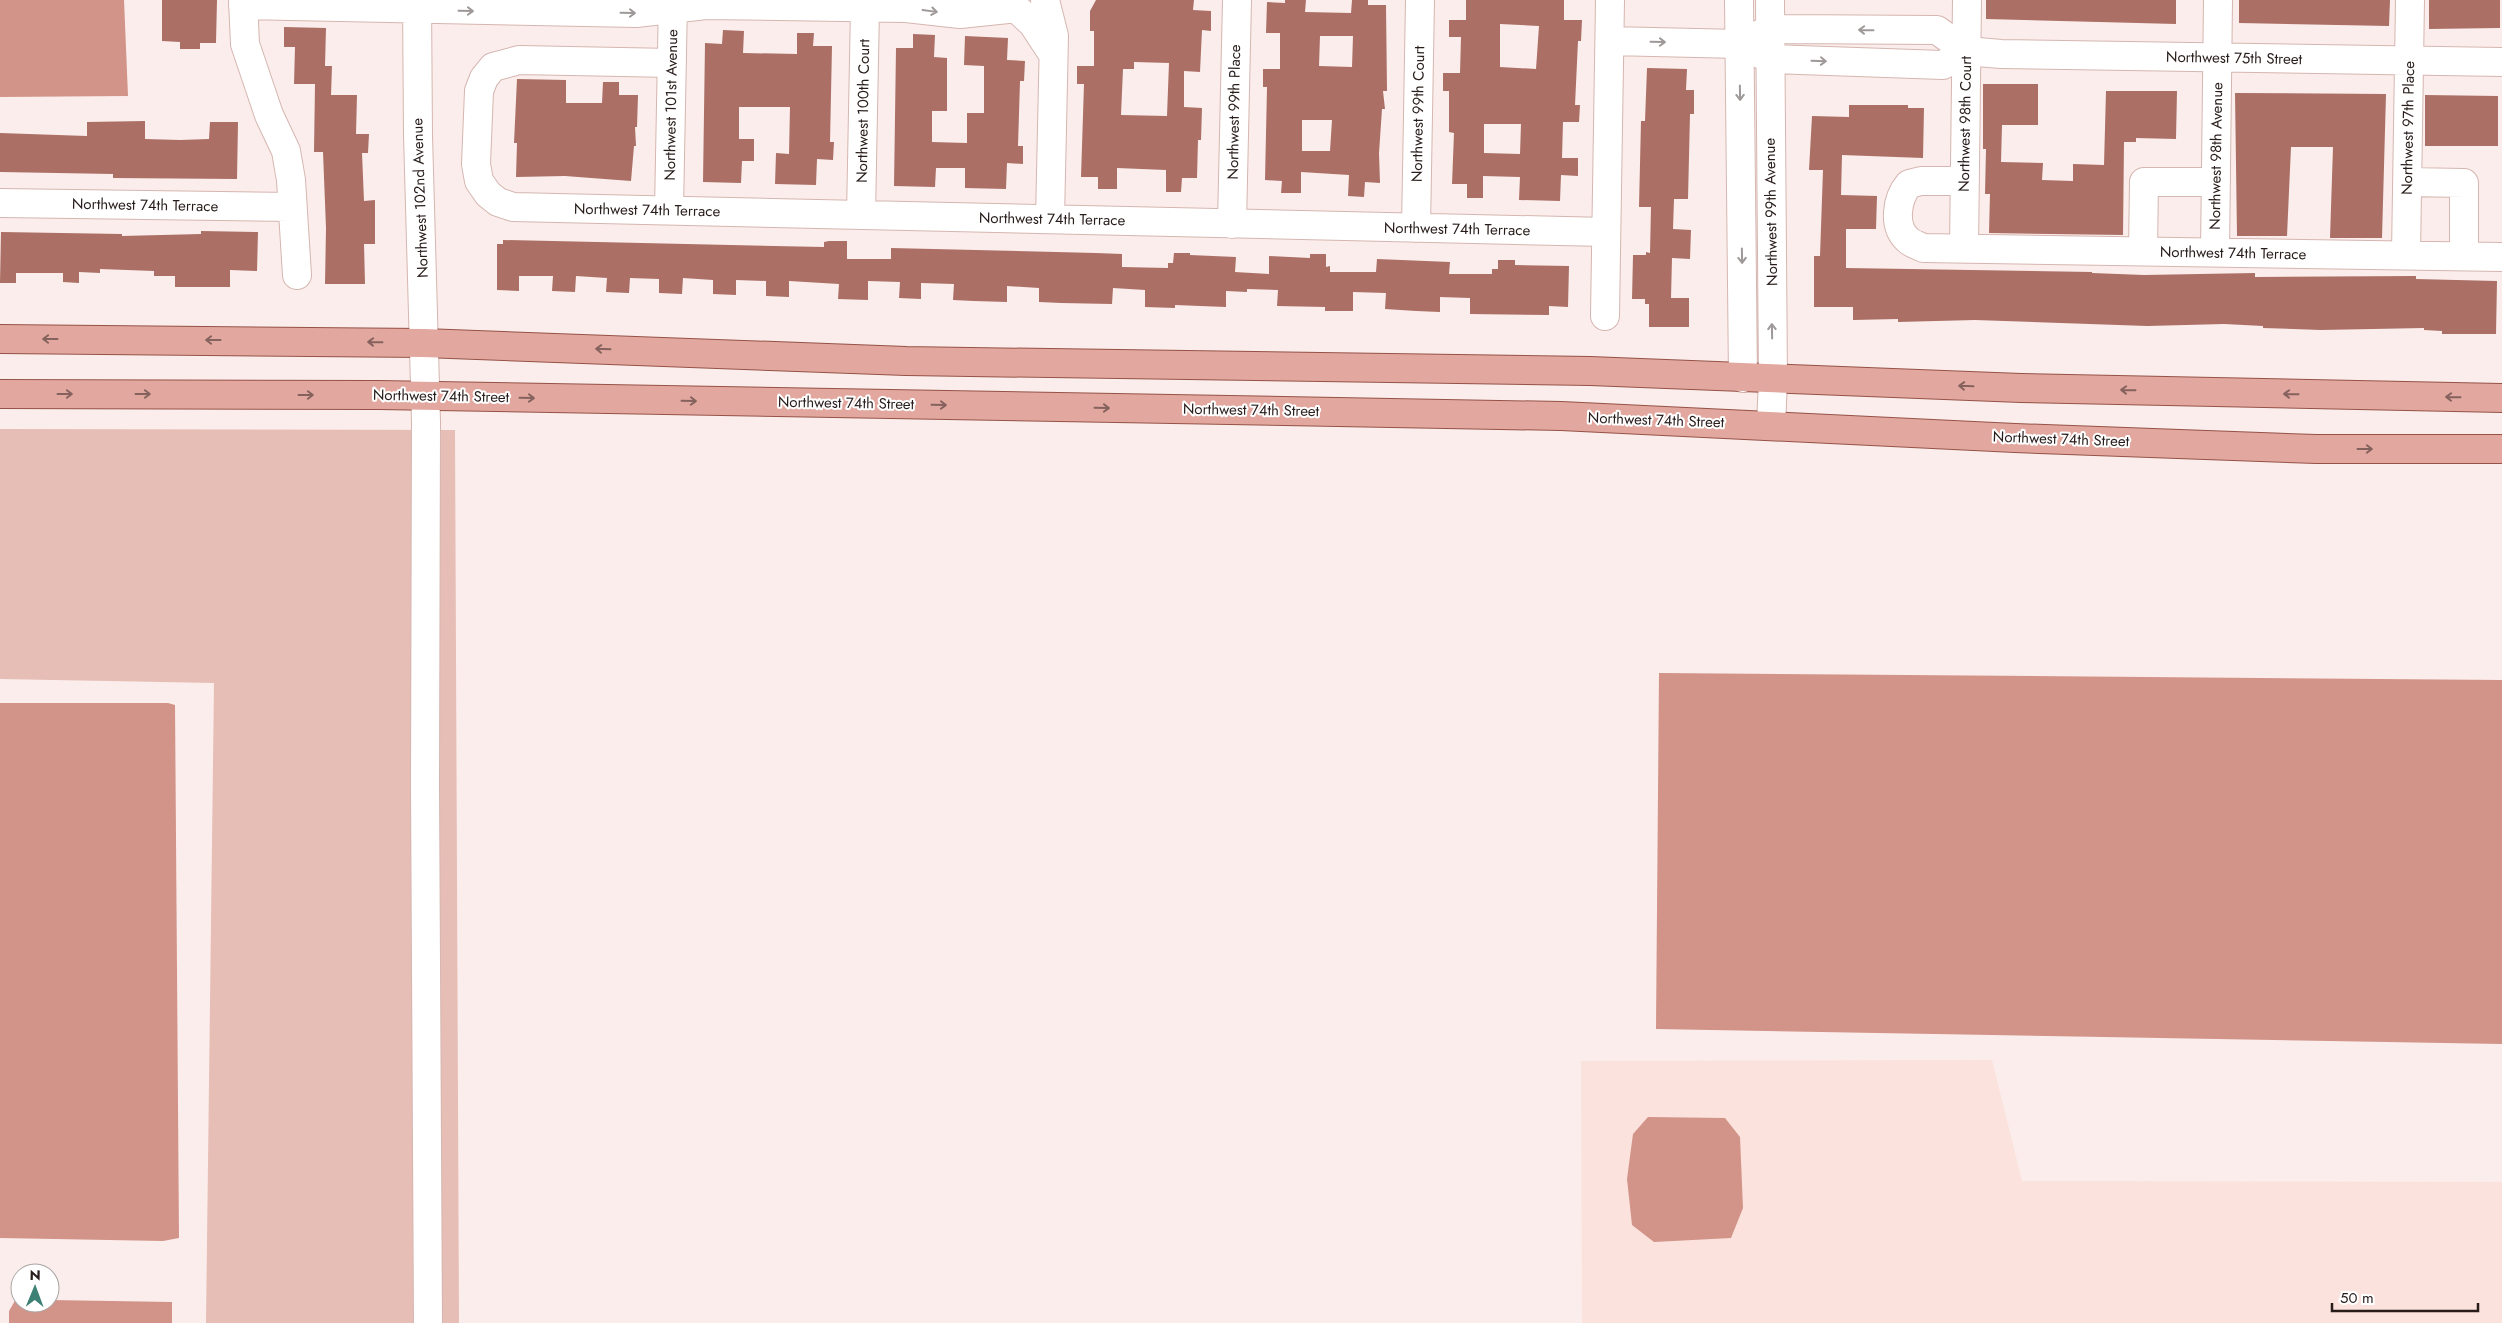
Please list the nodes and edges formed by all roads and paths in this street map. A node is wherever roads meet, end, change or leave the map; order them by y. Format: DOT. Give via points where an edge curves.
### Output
graph roads {
  1 [pos="1046,0"];
  2 [pos="1237,0"];
  3 [pos="1420,0"];
  4 [pos="1610,0"];
  5 [pos="1740,0"];
  6 [pos="1770,0"];
  7 [pos="1967,0"];
  8 [pos="2218,0"];
  9 [pos="2410,0"];
  10 [pos="243,2"];
  11 [pos="417,4"];
  12 [pos="673,4"];
  13 [pos="1013,4"];
  14 [pos="865,8"];
  15 [pos="1770,29"];
  16 [pos="1915,30"];
  17 [pos="1610,42"];
  18 [pos="1740,44"];
  19 [pos="1966,51"];
  20 [pos="1053,54"];
  21 [pos="2218,58"];
  22 [pos="1770,60"];
  23 [pos="2409,60"];
  24 [pos="2502,62"];
  25 [pos="672,63"];
  26 [pos="1915,64"];
  27 [pos="1964,181"];
  28 [pos="2216,182"];
  29 [pos="2407,182"];
  30 [pos="0,203"];
  31 [pos="291,208"];
  32 [pos="669,210"];
  33 [pos="861,215"];
  34 [pos="1050,219"];
  35 [pos="1232,224"];
  36 [pos="1416,228"];
  37 [pos="1606,232"];
  38 [pos="1964,248"];
  39 [pos="2143,251"];
  40 [pos="2215,252"];
  41 [pos="2406,255"];
  42 [pos="2464,256"];
  43 [pos="2502,257"];
  44 [pos="296,274"];
  45 [pos="1605,316"];
  46 [pos="0,339"];
  47 [pos="424,343"];
  48 [pos="1743,378"];
  49 [pos="1773,380"];
  50 [pos="0,394"];
  51 [pos="426,396"];
  52 [pos="2502,398"];
  53 [pos="1771,425"];
  54 [pos="2502,449"];
  55 [pos="428,1323"];
  1 -- 20 [label="street" via="1054,36"];
  2 -- 35 [label="street, Northwest 99th Place"];
  3 -- 36 [label="street, Northwest 99th Court"];
  4 -- 17 [label="street"];
  5 -- 18 [label="street, Northwest 99th Avenue"];
  6 -- 15 [label="street, Northwest 99th Avenue"];
  7 -- 19 [label="street, Northwest 98th Court"];
  8 -- 21 [label="street, Northwest 98th Avenue"];
  9 -- 23 [label="street, Northwest 97th Place"];
  10 -- 11 [label="street"];
  10 -- 31 [label="street" via="245,44 269,116 286,151"];
  11 -- 12 [label="street, one-way" via="636,13"];
  11 -- 47 [label="street, Northwest 102nd Avenue"];
  12 -- 14 [label="street"];
  12 -- 25 [label="street, Northwest 101st Avenue"];
  14 -- 13 [label="street, one-way" via="906,8 960,14"];
  13 -- 20 [label="street" via="1033,24"];
  14 -- 33 [label="street, Northwest 100th Court"];
  16 -- 15 [label="street, one-way"];
  15 -- 18 [label="street"];
  15 -- 22 [label="street, Northwest 99th Avenue"];
  16 -- 19 [label="street" via="1937,30"];
  16 -- 26 [label="street" via="1923,46"];
  17 -- 18 [label="street, one-way"];
  17 -- 37 [label="street"];
  18 -- 22 [label="street"];
  18 -- 48 [label="street, Northwest 99th Avenue, one-way"];
  19 -- 21 [label="street, Northwest 75th Street"];
  19 -- 26 [label="street" via="1943,65"];
  19 -- 27 [label="street, Northwest 98th Court"];
  20 -- 34 [label="street"];
  21 -- 23 [label="street, Northwest 75th Street"];
  21 -- 28 [label="street, Northwest 98th Avenue"];
  22 -- 26 [label="street, one-way"];
  49 -- 22 [label="street, Northwest 99th Avenue, one-way"];
  23 -- 24 [label="street, Northwest 75th Street"];
  23 -- 29 [label="street, Northwest 97th Place"];
  25 -- 32 [label="street, Northwest 101st Avenue"];
  25 -- 32 [label="street, Northwest 74th Terrace" via="519,60 493,67 479,91 476,164 479,181 488,194 513,207"];
  27 -- 38 [label="street, Northwest 98th Court"];
  27 -- 38 [label="street" via="1909,184 1899,202 1898,219 1901,233 1909,242 1922,248"];
  28 -- 39 [label="street" via="2144,182"];
  28 -- 40 [label="street, Northwest 98th Avenue"];
  29 -- 41 [label="street, Northwest 97th Place"];
  29 -- 42 [label="street" via="2464,183"];
  30 -- 31 [label="street, Northwest 74th Terrace"];
  31 -- 44 [label="street"];
  32 -- 33 [label="street, Northwest 74th Terrace"];
  33 -- 34 [label="street, Northwest 74th Terrace"];
  34 -- 35 [label="street, Northwest 74th Terrace"];
  35 -- 36 [label="street, Northwest 74th Terrace"];
  36 -- 37 [label="street, Northwest 74th Terrace"];
  37 -- 45 [label="street"];
  38 -- 39 [label="street, Northwest 74th Terrace"];
  39 -- 40 [label="street, Northwest 74th Terrace"];
  40 -- 41 [label="street, Northwest 74th Terrace"];
  41 -- 42 [label="street, Northwest 74th Terrace"];
  42 -- 43 [label="street, Northwest 74th Terrace"];
  47 -- 46 [label="main road, one-way"];
  48 -- 47 [label="main road, one-way" via="1590,371 906,361"];
  47 -- 51 [label="street, Northwest 102nd Avenue"];
  48 -- 49 [label="main road"];
  52 -- 49 [label="main road, one-way"];
  49 -- 53 [label="street, Northwest 99th Avenue"];
  50 -- 51 [label="main road, Northwest 74th Street, one-way"];
  51 -- 53 [label="main road, Northwest 74th Street, one-way" via="1551,416"];
  51 -- 55 [label="street, Northwest 102nd Avenue"];
  53 -- 54 [label="main road, Northwest 74th Street, one-way" via="2296,448"];
}
